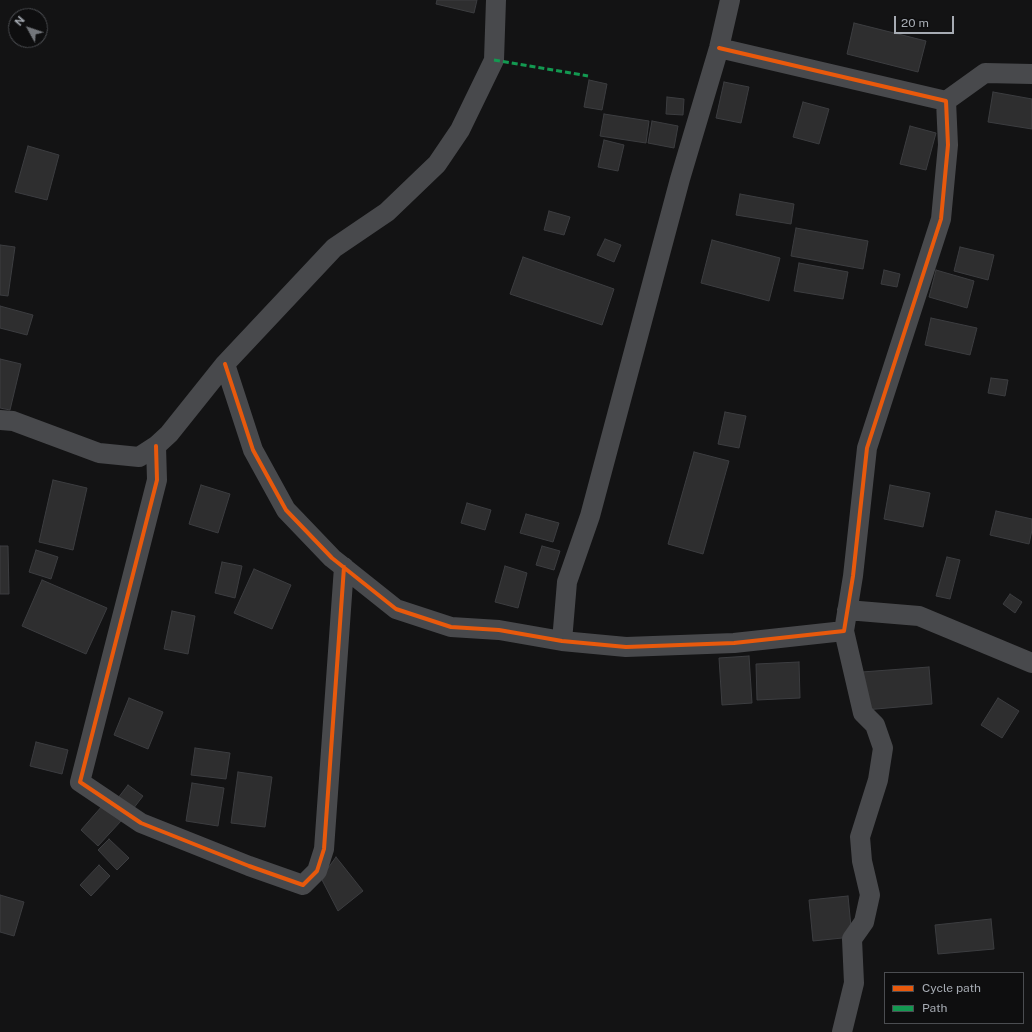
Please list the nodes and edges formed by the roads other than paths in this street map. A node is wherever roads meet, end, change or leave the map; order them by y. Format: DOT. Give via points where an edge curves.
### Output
graph roads {
  1 [pos="496,0"];
  2 [pos="730,0"];
  3 [pos="719,48"];
  4 [pos="1032,74"];
  5 [pos="946,101"];
  6 [pos="225,364"];
  7 [pos="0,420"];
  8 [pos="156,446"];
  9 [pos="344,567"];
  10 [pos="847,610"];
  11 [pos="844,631"];
  12 [pos="562,641"];
  13 [pos="1032,663"];
  14 [pos="842,1032"];
  1 -- 6 [label="street" via="494,60 460,130 437,164 387,212 334,248"];
  2 -- 3 [label="street"];
  3 -- 5 [label="street"];
  3 -- 12 [label="street" via="680,179 590,516 567,582"];
  4 -- 5 [label="street" via="985,73"];
  5 -- 10 [label="street" via="948,145 941,219 868,448"];
  6 -- 8 [label="street" via="169,434"];
  6 -- 9 [label="street" via="253,450 286,510"];
  7 -- 8 [label="street" via="13,421 99,453 139,457"];
  8 -- 9 [label="street" via="156,480 80,782 141,823 303,885 317,871 324,849"];
  9 -- 12 [label="street" via="396,609 451,627 499,630"];
  10 -- 11 [label="street"];
  10 -- 13 [label="street" via="919,616"];
  11 -- 12 [label="street" via="734,643 626,647"];
  11 -- 14 [label="street" via="863,713 875,725 883,748 878,780 860,837 862,861 870,894 864,922 852,939 854,983"];
}
